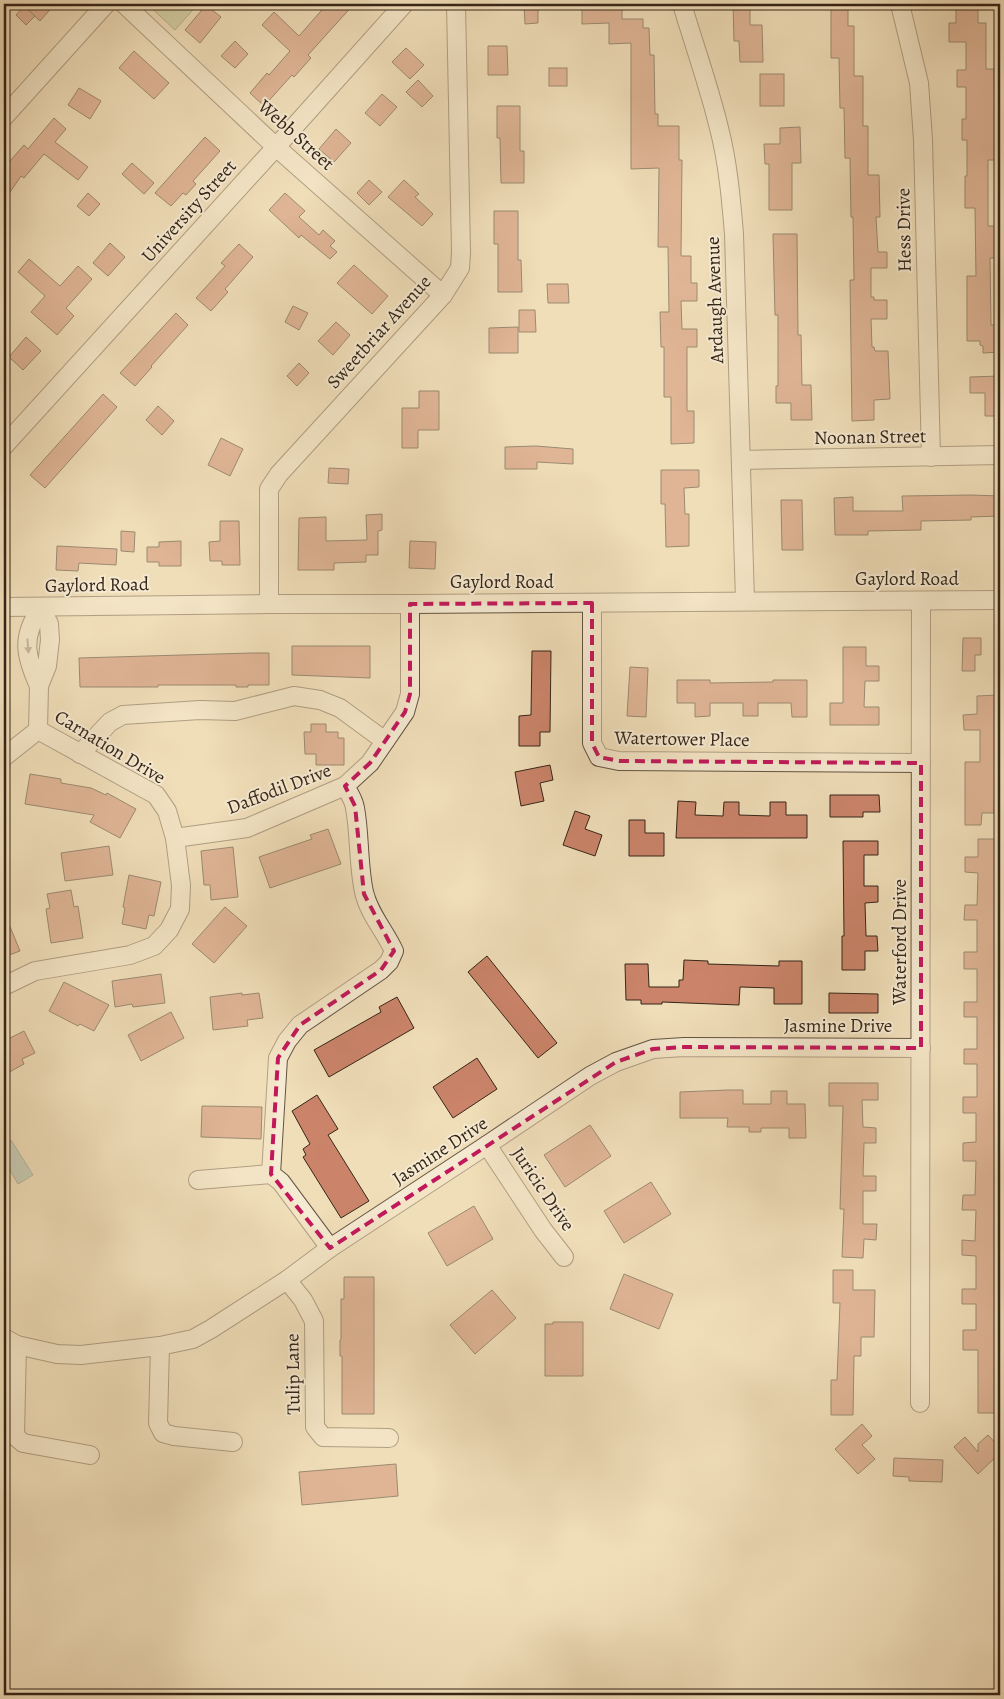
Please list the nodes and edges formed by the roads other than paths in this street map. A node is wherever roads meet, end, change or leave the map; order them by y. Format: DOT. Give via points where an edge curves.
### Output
graph roads {
  1 [pos="106,4"];
  2 [pos="124,4"];
  3 [pos="404,4"];
  4 [pos="456,4"];
  5 [pos="682,4"];
  6 [pos="900,4"];
  7 [pos="4,118"];
  8 [pos="276,147"];
  9 [pos="444,295"];
  10 [pos="4,446"];
  11 [pos="1000,455"];
  12 [pos="931,457"];
  13 [pos="741,460"];
  14 [pos="1000,600"];
  15 [pos="745,601"];
  16 [pos="922,601"];
  17 [pos="592,603"];
  18 [pos="269,604"];
  19 [pos="410,604"];
  20 [pos="4,607"];
  21 [pos="42,608"];
  22 [pos="39,686"];
  23 [pos="38,730"];
  24 [pos="385,741"];
  25 [pos="80,754"];
  26 [pos="4,757"];
  27 [pos="921,763"];
  28 [pos="345,786"];
  29 [pos="175,838"];
  30 [pos="4,986"];
  31 [pos="921,1048"];
  32 [pos="488,1145"];
  33 [pos="271,1174"];
  34 [pos="198,1180"];
  35 [pos="330,1248"];
  36 [pos="564,1257"];
  37 [pos="287,1280"];
  38 [pos="10,1341"];
  39 [pos="160,1346"];
  40 [pos="920,1403"];
  41 [pos="389,1438"];
  42 [pos="233,1442"];
  43 [pos="90,1456"];
  1 -- 7 [label="street"];
  2 -- 8 [label="street, Webb Street"];
  3 -- 8 [label="street, University Street"];
  4 -- 9 [label="street, Sweetbriar Avenue" via="461,252 460,268"];
  5 -- 13 [label="street, Ardaugh Avenue" via="711,95 730,184"];
  6 -- 12 [label="street, Hess Drive" via="919,83"];
  8 -- 9 [label="street, Webb Street"];
  8 -- 10 [label="street, University Street"];
  9 -- 18 [label="street, Sweetbriar Avenue" via="279,474 269,489"];
  11 -- 12 [label="street, Noonan Street"];
  12 -- 13 [label="street, Noonan Street"];
  13 -- 15 [label="street, Ardaugh Avenue"];
  14 -- 16 [label="street, Gaylord Road"];
  15 -- 16 [label="street, Gaylord Road"];
  15 -- 17 [label="street, Gaylord Road"];
  16 -- 27 [label="street, Waterford Drive"];
  17 -- 19 [label="street, Gaylord Road"];
  17 -- 27 [label="street, Watertower Place" via="592,742 599,757 619,761"];
  18 -- 19 [label="street, Gaylord Road"];
  18 -- 21 [label="street, Gaylord Road"];
  19 -- 24 [label="street, Daffodil Drive" via="410,694 404,712"];
  20 -- 21 [label="street, Gaylord Road"];
  21 -- 22 [label="street, Carnation Drive" via="49,624 50,640 47,666"];
  21 -- 22 [label="street, Carnation Drive, one-way" via="32,621 26,642"];
  22 -- 23 [label="street, Carnation Drive"];
  23 -- 25 [label="street, Carnation Drive"];
  23 -- 26 [label="street"];
  24 -- 25 [label="street" via="340,708 320,700 294,696 235,711 123,715 110,722"];
  24 -- 28 [label="street, Daffodil Drive" via="370,763"];
  25 -- 29 [label="street, Carnation Drive" via="156,795 167,811"];
  27 -- 31 [label="street, Waterford Drive"];
  28 -- 29 [label="street, Daffodil Drive" via="247,828"];
  28 -- 33 [label="street" via="355,806 364,894 394,951 380,970 300,1025 286,1041 278,1058"];
  29 -- 30 [label="street, Carnation Drive" via="180,909 154,946 130,955 35,971"];
  31 -- 32 [label="street, Jasmine Drive" via="653,1049 616,1062 590,1076"];
  31 -- 40 [label="street, Waterford Drive"];
  32 -- 35 [label="street, Jasmine Drive"];
  32 -- 36 [label="street, Juricic Drive"];
  33 -- 34 [label="street"];
  33 -- 35 [label="street" via="281,1182"];
  35 -- 37 [label="street, Jasmine Drive"];
  37 -- 39 [label="street, Jasmine Drive" via="211,1330 193,1339"];
  37 -- 41 [label="street, Tulip Lane" via="314,1321 315,1427 323,1437"];
  38 -- 39 [label="street, Jasmine Drive" via="57,1354"];
  38 -- 43 [label="street" via="15,1436 23,1443"];
  39 -- 42 [label="street" via="158,1423 163,1433"];
}
